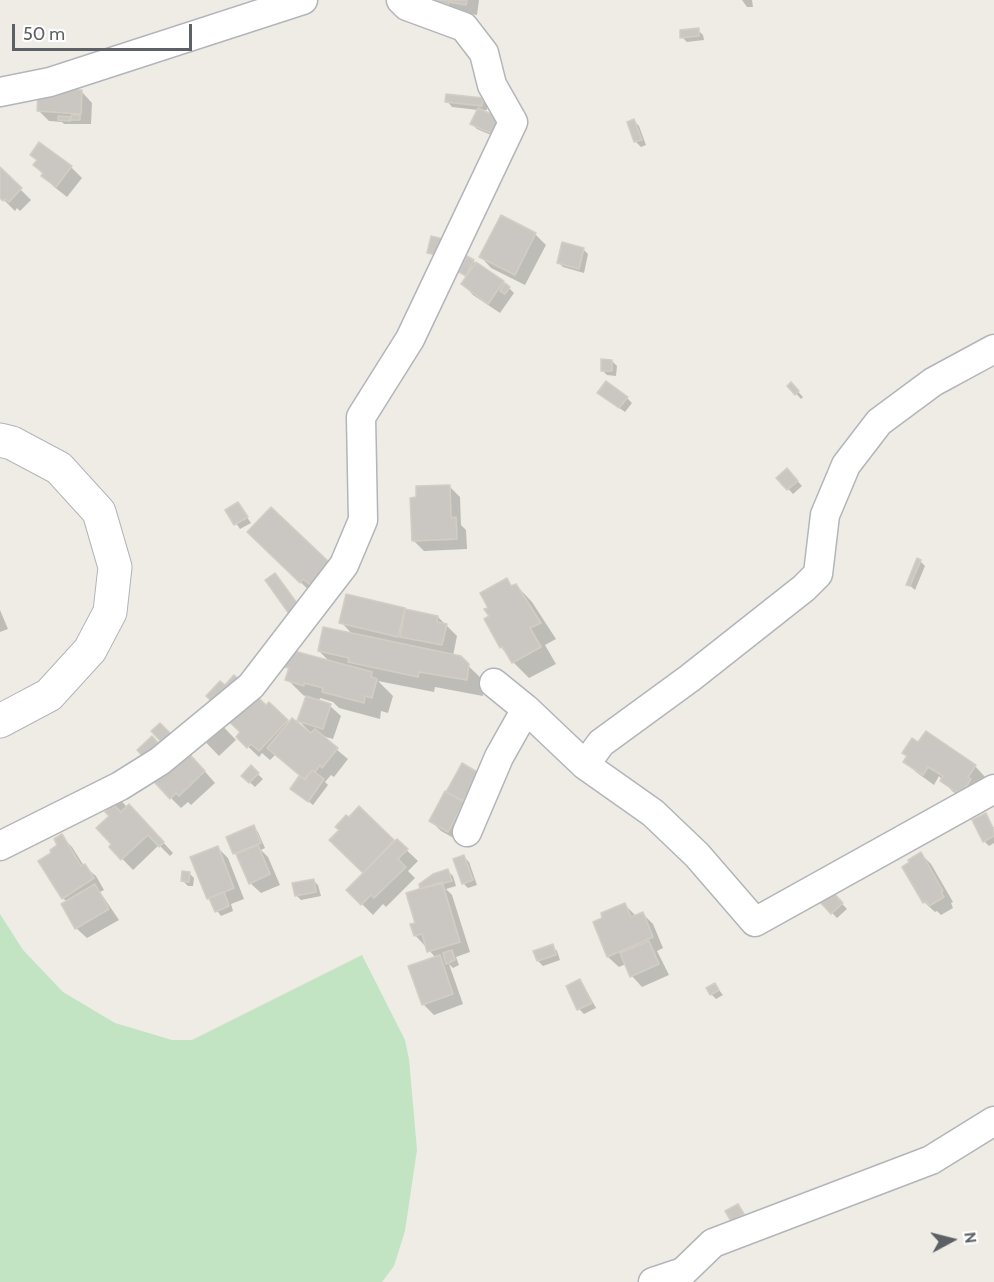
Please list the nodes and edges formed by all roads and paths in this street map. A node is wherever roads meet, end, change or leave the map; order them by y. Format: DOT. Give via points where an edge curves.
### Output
graph roads {
  1 [pos="303,0"];
  2 [pos="401,0"];
  3 [pos="0,92"];
  4 [pos="994,349"];
  5 [pos="0,440"];
  6 [pos="494,683"];
  7 [pos="526,709"];
  8 [pos="0,721"];
  9 [pos="585,765"];
  10 [pos="994,789"];
  11 [pos="467,832"];
  12 [pos="0,846"];
  13 [pos="994,1121"];
  14 [pos="653,1282"];
  1 -- 3 [label="street" via="50,82"];
  2 -- 12 [label="street" via="407,6 464,27 484,53 492,85 513,122 410,339 361,417 363,520 344,565 251,686 160,761 120,786"];
  4 -- 9 [label="street" via="933,382 879,422 846,465 825,515 818,574 690,678 601,743"];
  5 -- 8 [label="street" via="59,468 99,512 115,567 110,612 90,650 49,695"];
  6 -- 7 [label="street"];
  7 -- 9 [label="street"];
  7 -- 11 [label="street" via="499,757"];
  9 -- 10 [label="street" via="653,813 697,855 754,922"];
  13 -- 14 [label="street" via="931,1160 713,1243 683,1272"];
}
